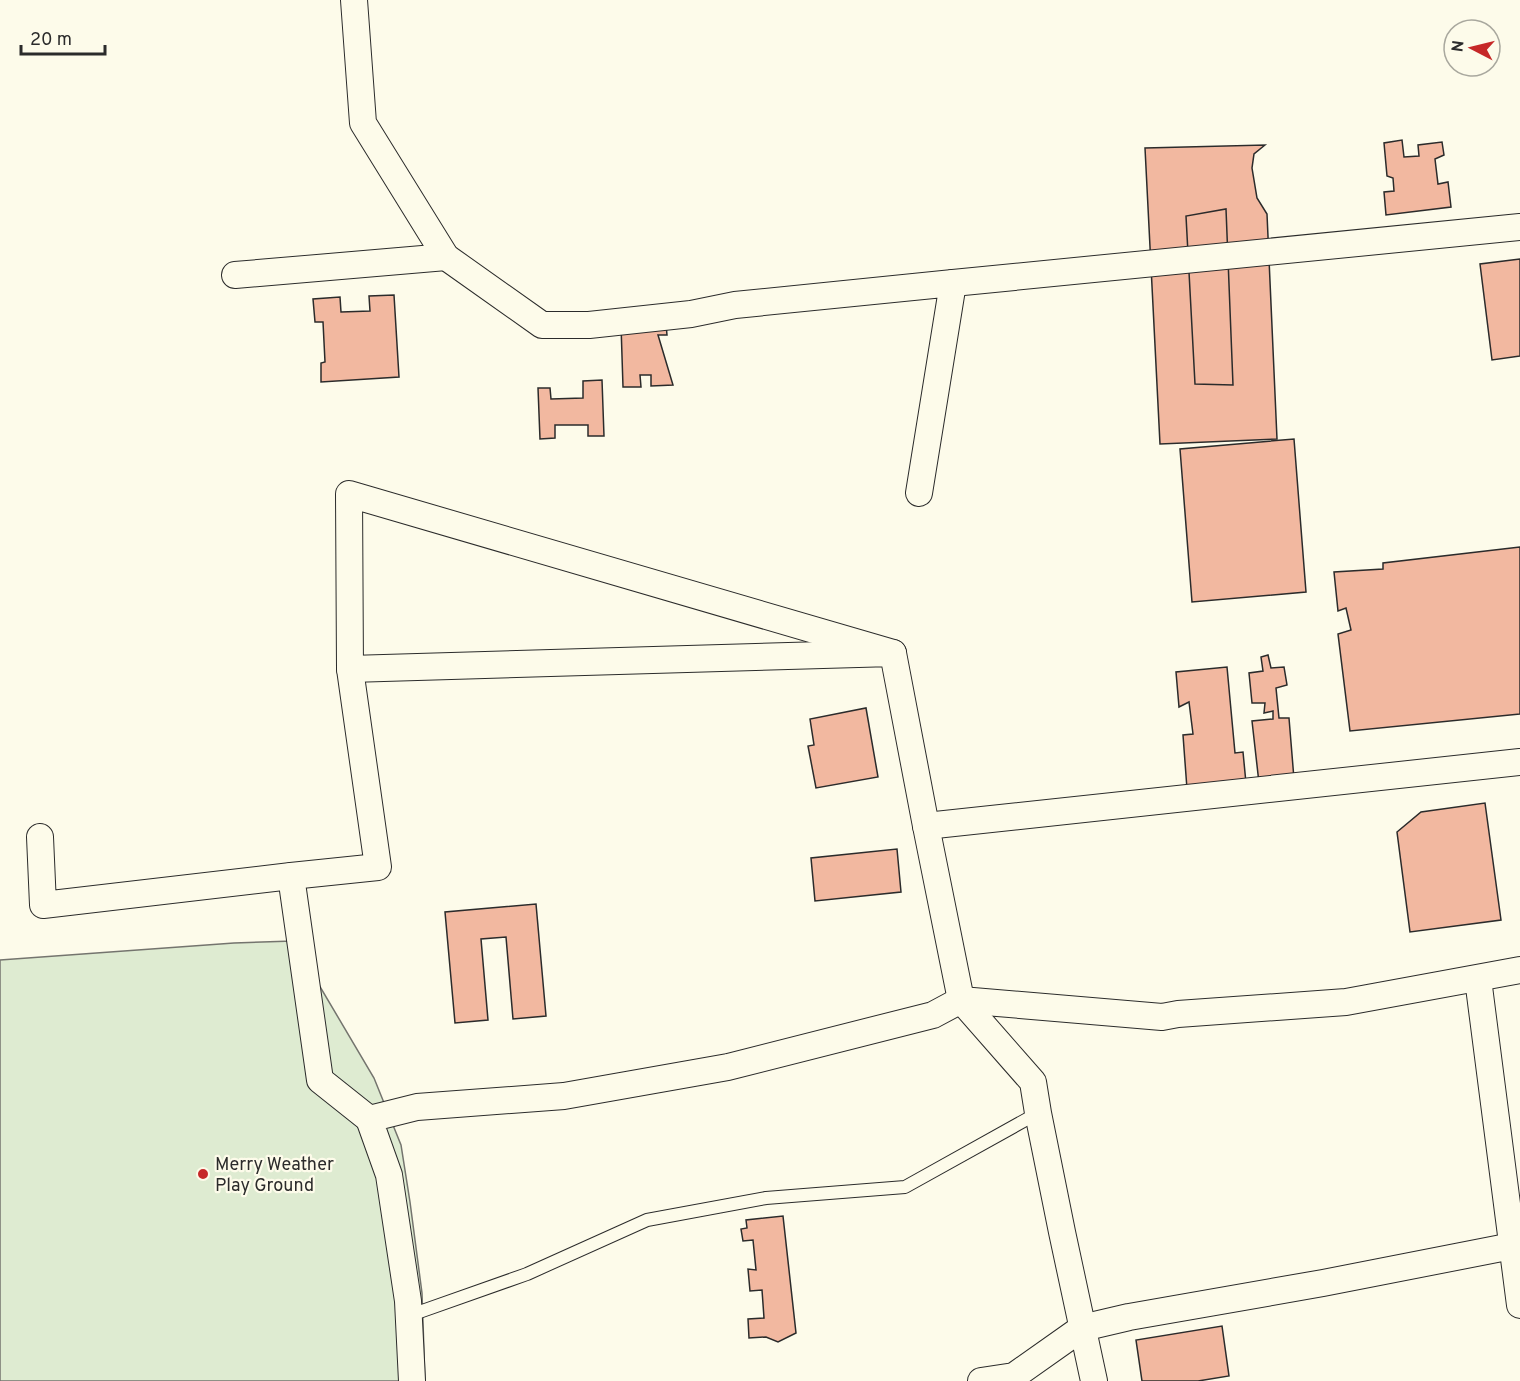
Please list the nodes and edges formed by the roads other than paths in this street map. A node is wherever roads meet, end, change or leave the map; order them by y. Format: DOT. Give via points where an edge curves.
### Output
graph roads {
  1 [pos="354,0"];
  2 [pos="1520,227"];
  3 [pos="446,258"];
  4 [pos="236,275"];
  5 [pos="953,283"];
  6 [pos="919,493"];
  7 [pos="893,653"];
  8 [pos="350,669"];
  9 [pos="1520,762"];
  10 [pos="926,826"];
  11 [pos="40,837"];
  12 [pos="291,876"];
  13 [pos="1520,970"];
  14 [pos="1478,979"];
  15 [pos="961,1000"];
  16 [pos="1038,1113"];
  17 [pos="369,1119"];
  18 [pos="1512,1246"];
  19 [pos="1520,1305"];
  20 [pos="408,1316"];
  21 [pos="1082,1328"];
  22 [pos="412,1381"];
  23 [pos="981,1381"];
  24 [pos="1094,1381"];
  1 -- 3 [label="street" via="363,123"];
  2 -- 5 [label="street"];
  3 -- 4 [label="street"];
  3 -- 5 [label="street" via="542,325 589,325 735,305"];
  5 -- 6 [label="street"];
  7 -- 8 [label="street"];
  7 -- 8 [label="street" via="349,494"];
  7 -- 10 [label="street"];
  8 -- 12 [label="street" via="378,867"];
  9 -- 10 [label="street"];
  10 -- 15 [label="street"];
  11 -- 12 [label="street" via="43,904"];
  12 -- 17 [label="street" via="320,1080"];
  13 -- 14 [label="street"];
  14 -- 15 [label="street" via="1346,1002 1162,1017"];
  14 -- 18 [label="street"];
  15 -- 16 [label="street" via="1033,1082"];
  15 -- 17 [label="street" via="933,1015 728,1067 564,1096 417,1107"];
  16 -- 20 [label="lane" via="905,1187 766,1198 647,1220 527,1274"];
  16 -- 21 [label="street"];
  17 -- 20 [label="street" via="389,1175"];
  18 -- 19 [label="street"];
  18 -- 21 [label="street"];
  20 -- 22 [label="street"];
  21 -- 23 [label="street" via="1014,1376"];
  21 -- 24 [label="street"];
}
